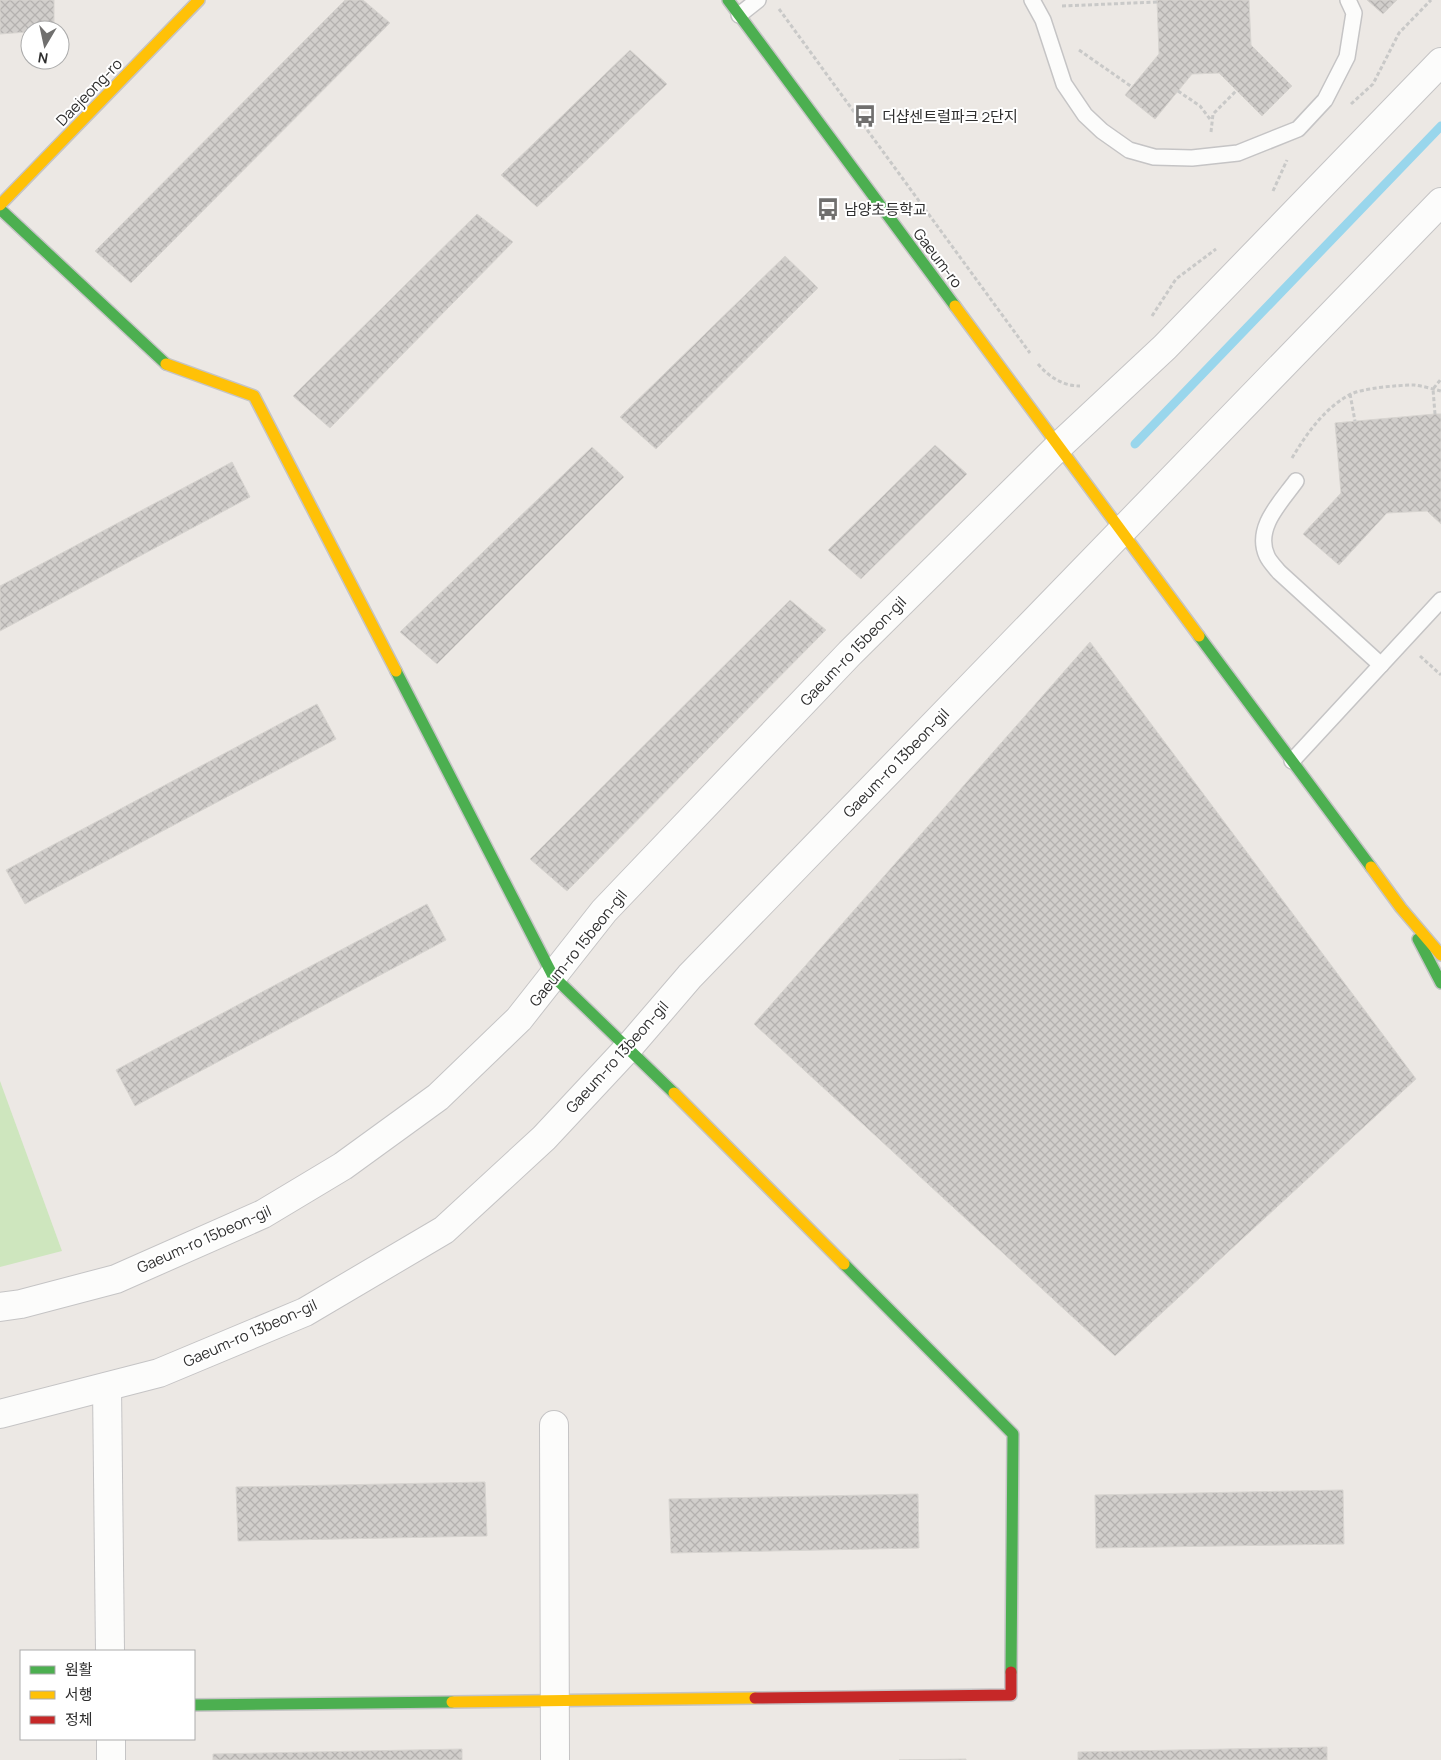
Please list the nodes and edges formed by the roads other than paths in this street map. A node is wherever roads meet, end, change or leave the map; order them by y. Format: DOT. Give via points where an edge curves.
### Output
graph roads {
  1 [pos="199,0"];
  2 [pos="728,0"];
  3 [pos="758,0"];
  4 [pos="1348,0"];
  5 [pos="1034,3"];
  6 [pos="739,15"];
  7 [pos="1441,62"];
  8 [pos="1441,202"];
  9 [pos="0,205"];
  10 [pos="0,209"];
  11 [pos="1065,454"];
  12 [pos="1292,486"];
  13 [pos="1118,525"];
  14 [pos="1441,600"];
  15 [pos="1381,664"];
  16 [pos="1292,761"];
  17 [pos="1404,911"];
  18 [pos="1432,922"];
  19 [pos="1441,954"];
  20 [pos="554,976"];
  21 [pos="1441,983"];
  22 [pos="629,1047"];
  23 [pos="0,1306"];
  24 [pos="107,1387"];
  25 [pos="0,1414"];
  26 [pos="554,1425"];
  27 [pos="110,1650"];
  28 [pos="555,1701"];
  29 [pos="195,1705"];
  30 [pos="111,1740"];
  31 [pos="111,1760"];
  32 [pos="555,1760"];
  1 -- 9 [label="street, Daejeong-ro"];
  2 -- 6 [label="street, Gaeum-ro"];
  3 -- 6 [label="lane"];
  4 -- 5 [label="lane" via="1354,13 1347,57 1325,100 1298,129 1238,153 1192,158 1154,157 1128,150 1085,115 1064,84 1046,28"];
  6 -- 11 [label="street, Gaeum-ro"];
  7 -- 11 [label="street, Gaeum-ro 15beon-gil"];
  8 -- 13 [label="street, Gaeum-ro 13beon-gil"];
  10 -- 20 [label="street" via="164,363 254,396"];
  11 -- 13 [label="street, Gaeum-ro"];
  11 -- 20 [label="street, Gaeum-ro 15beon-gil" via="802,703 604,911"];
  12 -- 15 [label="lane" via="1268,521 1263,539 1267,556 1279,572"];
  13 -- 16 [label="street, Gaeum-ro"];
  13 -- 22 [label="street, Gaeum-ro 13beon-gil" via="690,976"];
  14 -- 15 [label="lane"];
  15 -- 16 [label="lane"];
  16 -- 17 [label="street, Gaeum-ro"];
  17 -- 18 [label="street"];
  17 -- 19 [label="street"];
  17 -- 21 [label="street"];
  20 -- 22 [label="street"];
  20 -- 23 [label="street, Gaeum-ro 15beon-gil" via="519,1019 438,1097 343,1166 263,1214 116,1278 21,1304"];
  22 -- 24 [label="street, Gaeum-ro 13beon-gil" via="544,1138 444,1230 305,1312 159,1373"];
  22 -- 28 [label="street" via="1014,1434 1011,1695"];
  24 -- 25 [label="street, Gaeum-ro 13beon-gil"];
  24 -- 27 [label="street"];
  26 -- 28 [label="street"];
  28 -- 29 [label="street"];
  28 -- 32 [label="street"];
  30 -- 31 [label="street"];
}
